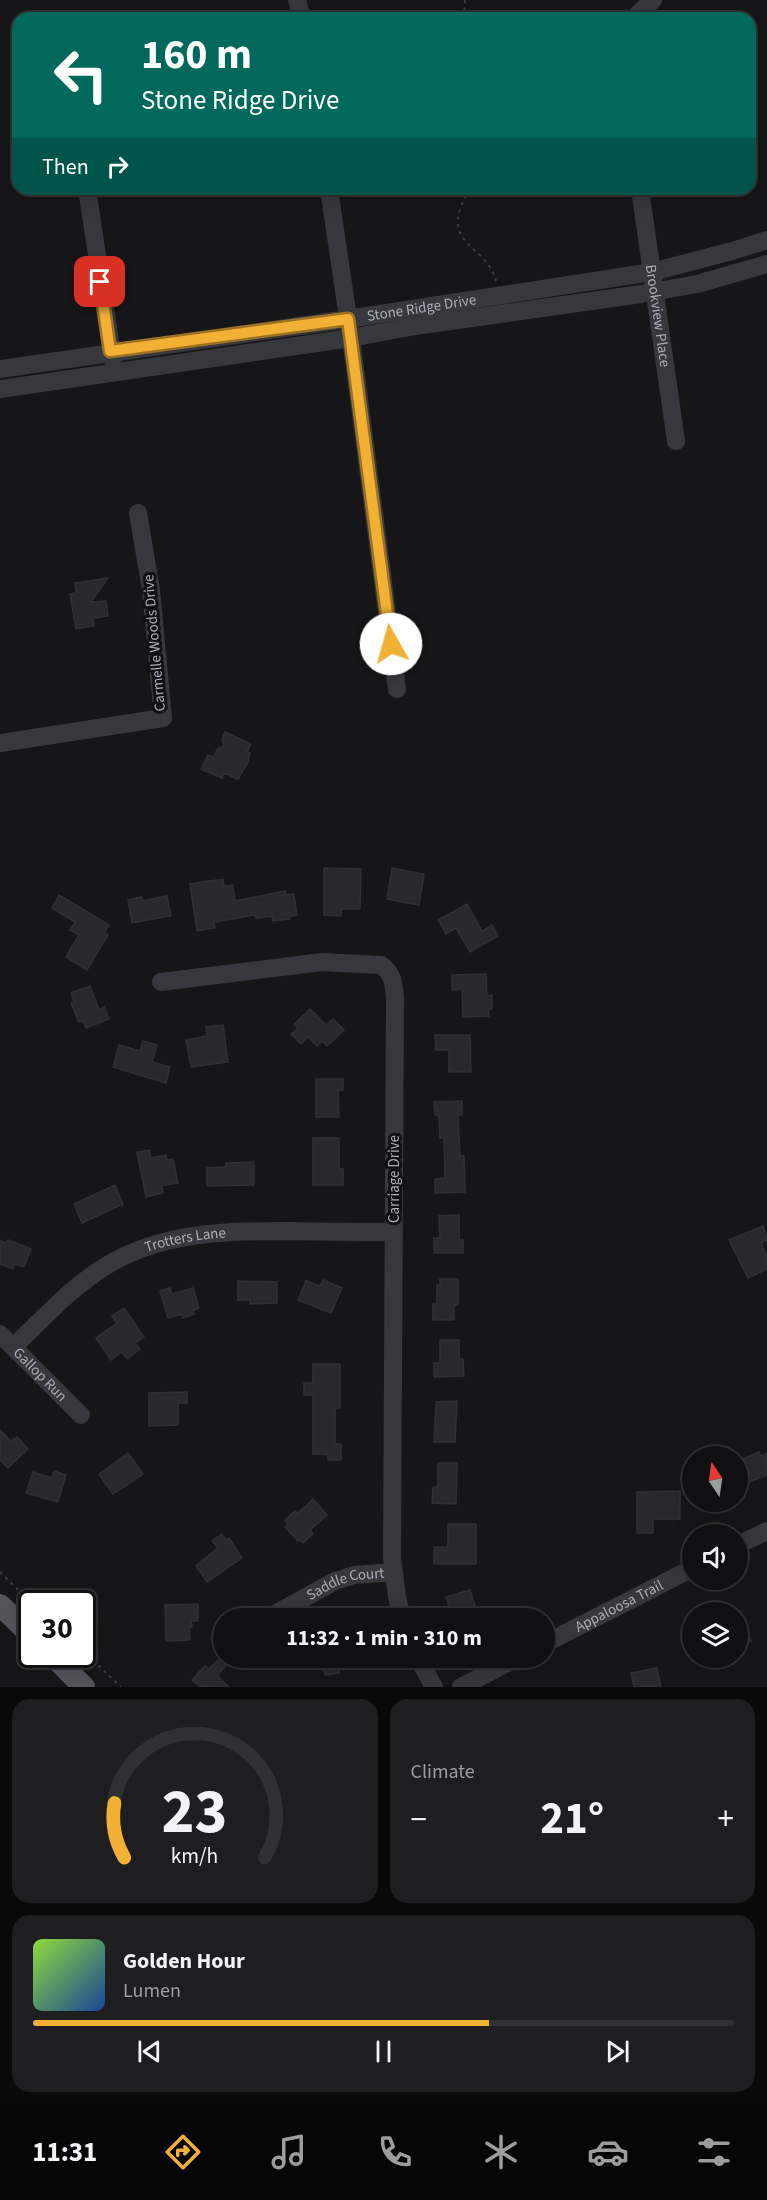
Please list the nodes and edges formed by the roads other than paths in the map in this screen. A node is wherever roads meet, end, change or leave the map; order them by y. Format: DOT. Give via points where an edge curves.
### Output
graph roads {
  1 [pos="653,0"];
  2 [pos="640,12"];
  3 [pos="88,195"];
  4 [pos="330,195"];
  5 [pos="641,195"];
  6 [pos="767,240"];
  7 [pos="767,264"];
  8 [pos="652,272"];
  9 [pos="655,292"];
  10 [pos="348,319"];
  11 [pos="351,338"];
  12 [pos="110,351"];
  13 [pos="0,369"];
  14 [pos="115,372"];
  15 [pos="0,389"];
  16 [pos="676,441"];
  17 [pos="138,513"];
  18 [pos="398,689"];
  19 [pos="0,743"];
  20 [pos="161,982"];
  21 [pos="394,1232"];
  22 [pos="0,1334"];
  23 [pos="13,1347"];
  24 [pos="81,1415"];
  25 [pos="767,1531"];
  26 [pos="748,1540"];
  27 [pos="394,1572"];
  28 [pos="682,1574"];
  29 [pos="0,1605"];
  30 [pos="286,1608"];
  31 [pos="400,1608"];
  32 [pos="18,1622"];
  33 [pos="555,1638"];
  34 [pos="65,1668"];
  35 [pos="424,1668"];
  36 [pos="497,1668"];
  37 [pos="84,1687"];
  38 [pos="434,1687"];
  39 [pos="460,1687"];
  1 -- 2 [label="street"];
  3 -- 12 [label="street"];
  4 -- 10 [label="street"];
  5 -- 8 [label="street, Brookview Place"];
  6 -- 8 [label="street, Stone Ridge Drive"];
  7 -- 9 [label="street, Stone Ridge Drive"];
  8 -- 9 [label="street, Brookview Place"];
  8 -- 10 [label="street, Stone Ridge Drive"];
  9 -- 11 [label="street, Stone Ridge Drive"];
  9 -- 16 [label="street, Brookview Place"];
  10 -- 11 [label="street"];
  10 -- 12 [label="street, Stone Ridge Drive"];
  11 -- 14 [label="street, Stone Ridge Drive"];
  11 -- 18 [label="street"];
  12 -- 13 [label="street, Stone Ridge Drive"];
  12 -- 14 [label="street"];
  14 -- 15 [label="street, Stone Ridge Drive"];
  17 -- 19 [label="street, Carmelle Woods Drive" via="151,590 163,718"];
  20 -- 21 [label="street, Carriage Drive" via="322,962 381,964 388,969 395,998"];
  21 -- 23 [label="street, Trotters Lane" via="213,1233 153,1245 90,1276"];
  21 -- 27 [label="street, Carriage Drive"];
  22 -- 23 [label="street, Gallop Run"];
  23 -- 24 [label="street, Gallop Run"];
  25 -- 26 [label="street"];
  27 -- 30 [label="street, Saddle Court" via="354,1575 335,1581"];
  27 -- 31 [label="street, Carriage Drive"];
  28 -- 33 [label="street, Appaloosa Trail"];
  29 -- 32 [label="main road"];
  34 -- 37 [label="main road"];
  35 -- 38 [label="street"];
  36 -- 39 [label="street"];
}
